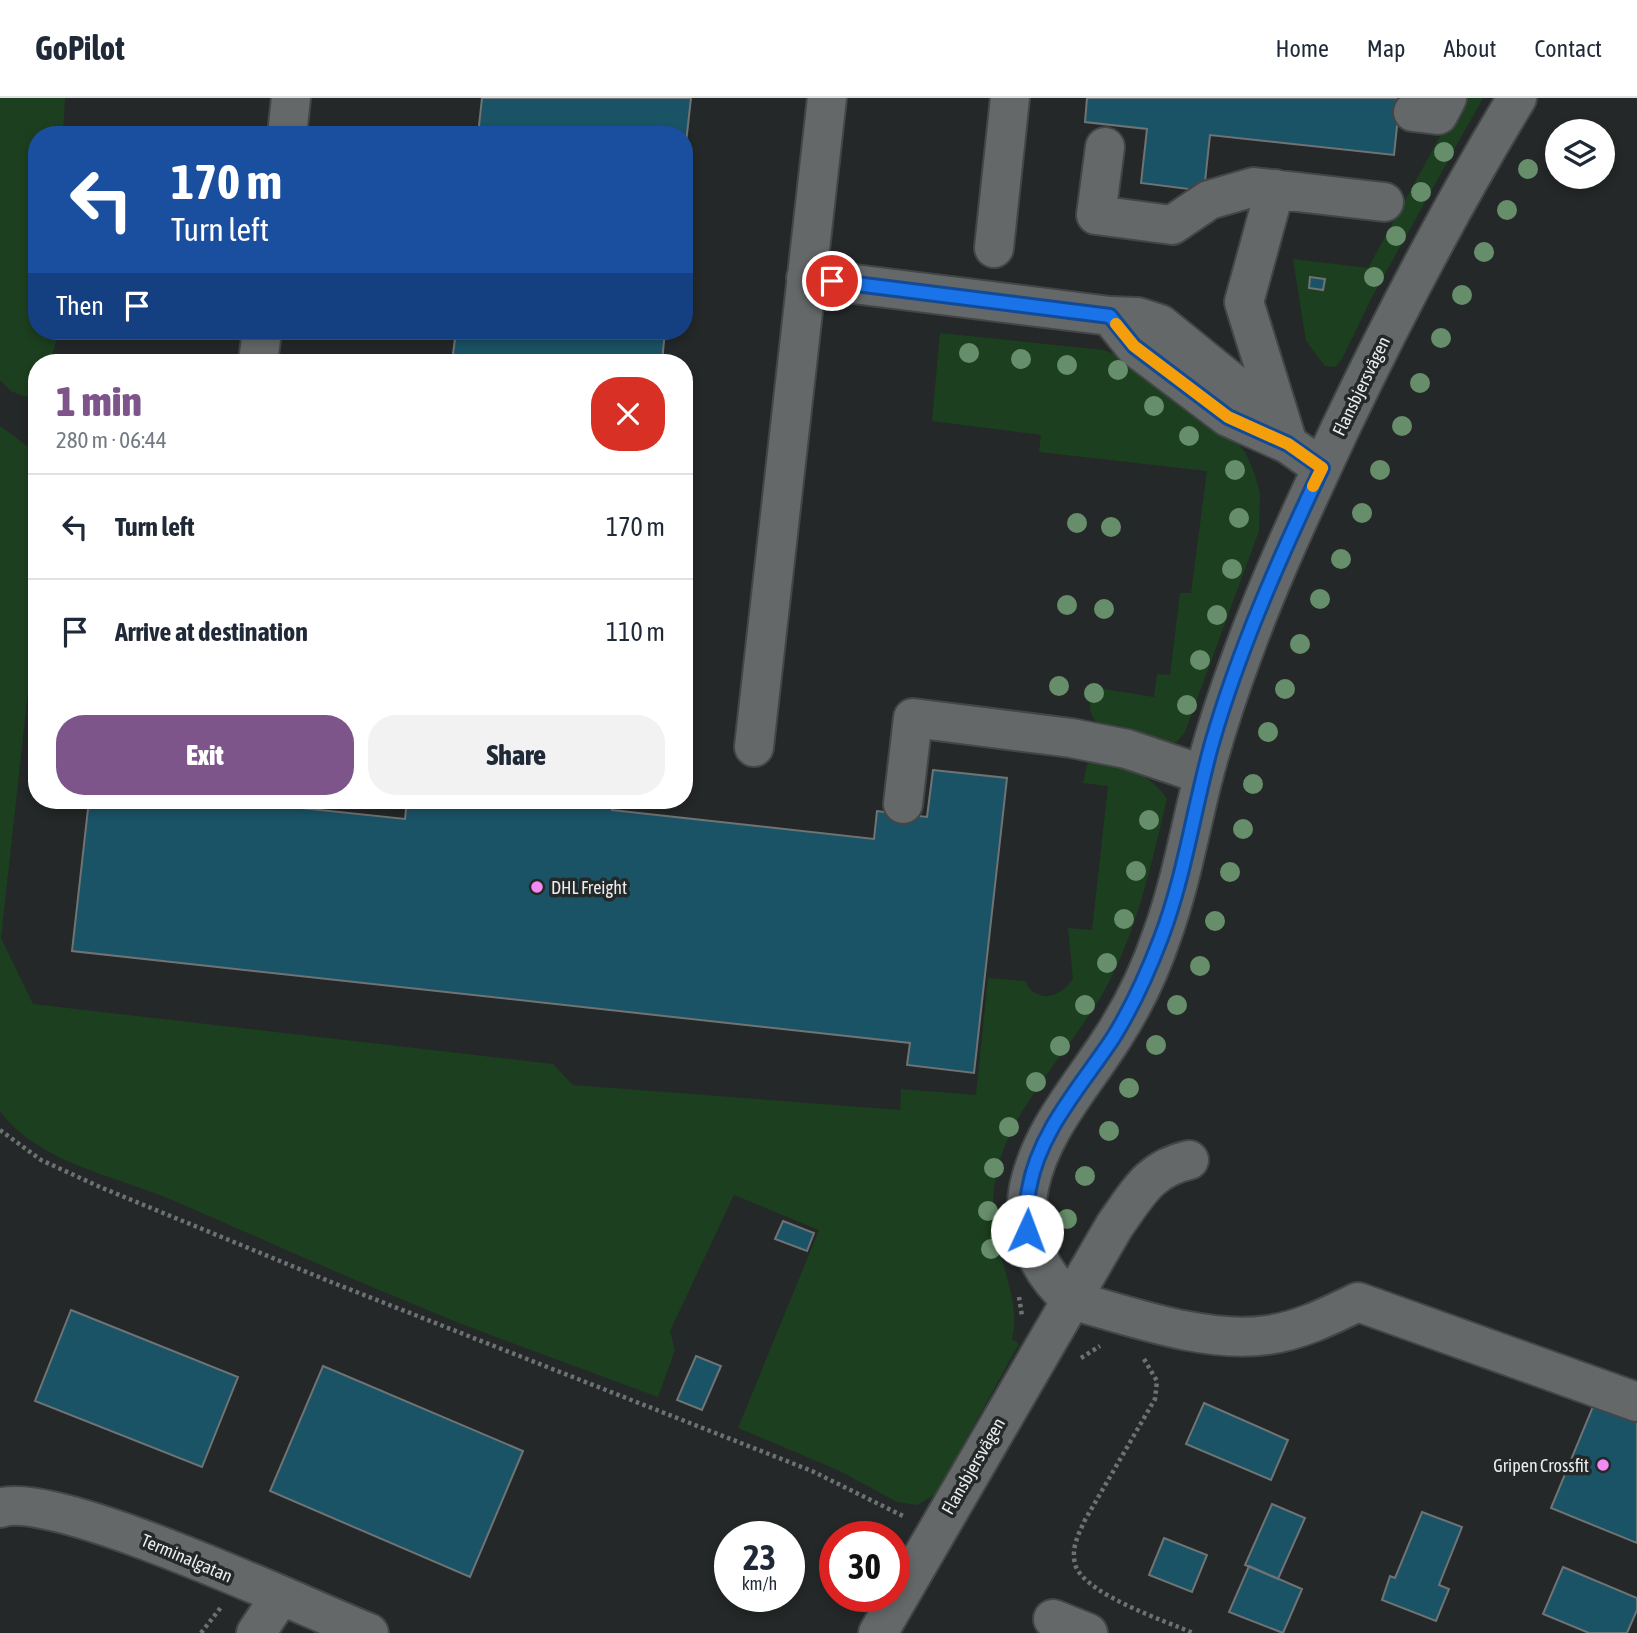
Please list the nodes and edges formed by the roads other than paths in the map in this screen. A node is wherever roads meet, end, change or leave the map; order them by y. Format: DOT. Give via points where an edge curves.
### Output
graph roads {
  1 [pos="291,98"];
  2 [pos="827,98"];
  3 [pos="1010,98"];
  4 [pos="1517,98"];
  5 [pos="288,126"];
  6 [pos="1105,147"];
  7 [pos="1275,189"];
  8 [pos="1384,202"];
  9 [pos="994,248"];
  10 [pos="806,278"];
  11 [pos="1288,444"];
  12 [pos="1322,468"];
  13 [pos="754,747"];
  14 [pos="1203,775"];
  15 [pos="903,804"];
  16 [pos="1189,1160"];
  17 [pos="1071,1300"];
  18 [pos="1637,1402"];
  19 [pos="0,1508"];
  20 [pos="280,1597"];
  21 [pos="1053,1619"];
  22 [pos="256,1633"];
  23 [pos="369,1633"];
  24 [pos="878,1633"];
  25 [pos="1088,1633"];
  1 -- 5 [label="street"];
  2 -- 10 [label="street"];
  3 -- 9 [label="street"];
  4 -- 12 [label="street, Flansbjersvägen" via="1405,294"];
  6 -- 7 [label="street" via="1096,215 1172,225 1209,200 1254,187"];
  7 -- 8 [label="street"];
  7 -- 11 [label="street" via="1244,302"];
  10 -- 11 [label="street" via="1110,316 1134,346 1228,417"];
  10 -- 13 [label="street"];
  11 -- 12 [label="street"];
  12 -- 14 [label="street, Flansbjersvägen" via="1243,651"];
  14 -- 15 [label="street" via="1127,749 913,718"];
  14 -- 17 [label="street, Flansbjersvägen" via="1163,935 1142,985 1042,1147 1029,1189 1027,1231 1039,1263"];
  16 -- 17 [label="street, Flansbjersvägen" via="1153,1175 1115,1225"];
  17 -- 18 [label="street" via="1223,1338 1268,1335 1316,1322 1358,1302"];
  17 -- 24 [label="street, Flansbjersvägen"];
  19 -- 20 [label="street, Terminalgatan" via="41,1508 148,1540"];
  20 -- 22 [label="street"];
  20 -- 23 [label="street, Terminalgatan"];
  21 -- 25 [label="street"];
}
